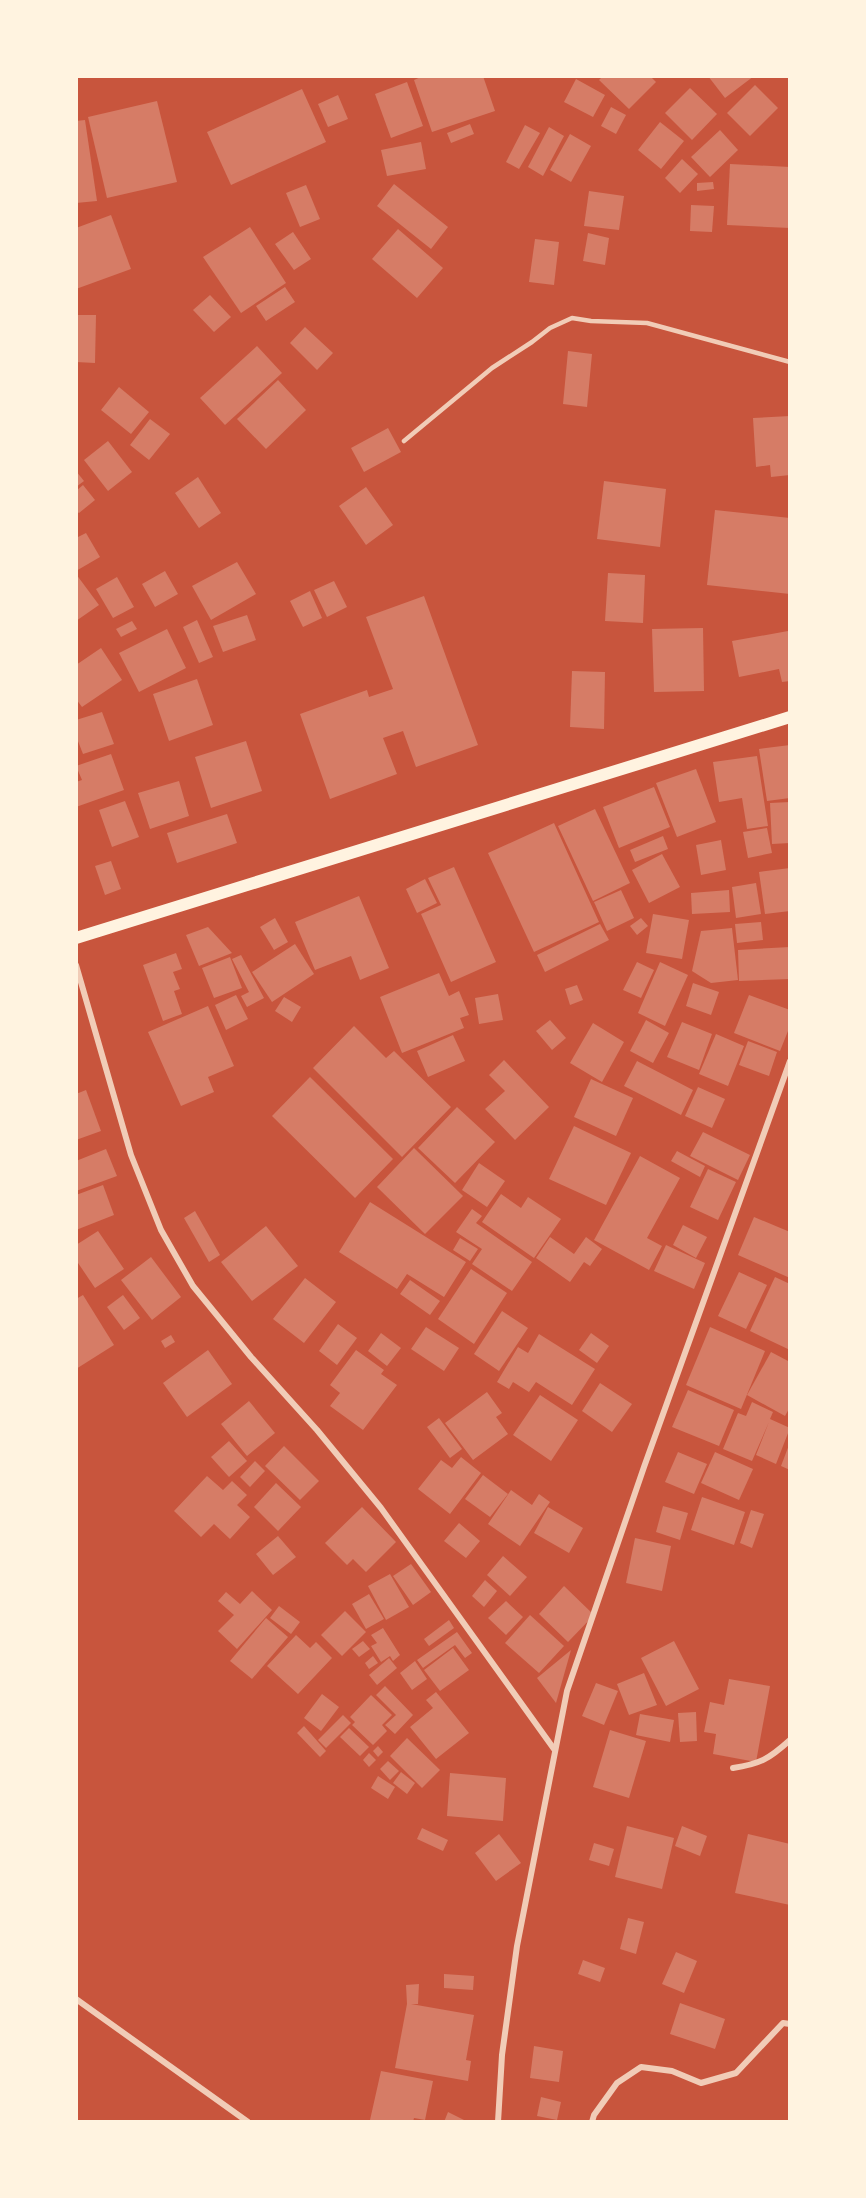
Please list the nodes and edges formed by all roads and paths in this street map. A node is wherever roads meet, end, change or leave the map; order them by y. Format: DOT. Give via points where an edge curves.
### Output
graph roads {
  1 [pos="789,362"];
  2 [pos="404,441"];
  3 [pos="789,717"];
  4 [pos="76,938"];
  5 [pos="76,965"];
  6 [pos="789,1060"];
  7 [pos="789,1740"];
  8 [pos="554,1749"];
  9 [pos="733,1768"];
  10 [pos="76,1999"];
  11 [pos="789,2024"];
  12 [pos="248,2121"];
  13 [pos="498,2121"];
  14 [pos="592,2121"];
  1 -- 2 [label="lane" via="647,323 572,318 550,328 492,368"];
  3 -- 4 [label="main road"];
  5 -- 8 [label="street" via="131,1155 161,1230 194,1286 381,1508"];
  6 -- 8 [label="street" via="567,1691"];
  7 -- 9 [label="street" via="759,1764"];
  8 -- 13 [label="street" via="517,1946 502,2055"];
  10 -- 12 [label="street"];
  11 -- 14 [label="street" via="783,2023 736,2073 701,2084 672,2071 641,2067 617,2083"];
}
